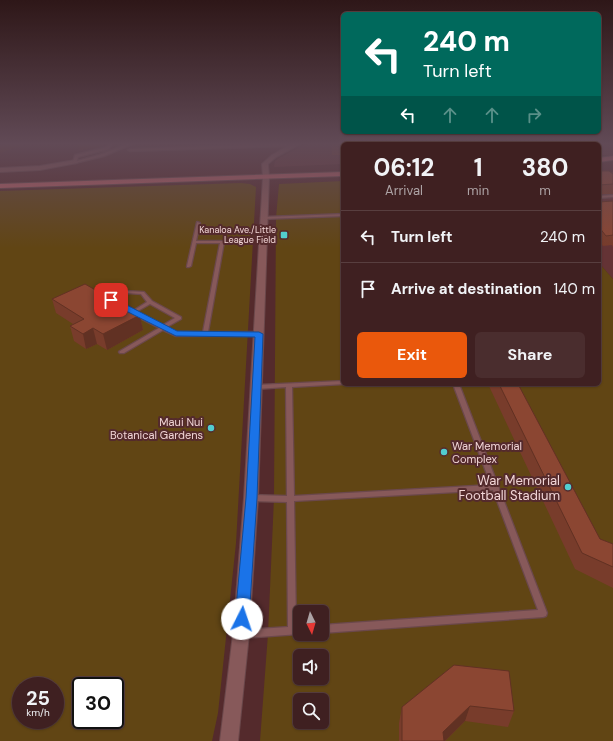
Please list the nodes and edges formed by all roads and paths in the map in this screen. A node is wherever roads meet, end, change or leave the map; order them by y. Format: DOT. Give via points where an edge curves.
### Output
graph roads {
  1 [pos="63,179"];
  2 [pos="164,179"];
  3 [pos="266,179"];
  4 [pos="0,180"];
  5 [pos="0,186"];
  6 [pos="601,197"];
  7 [pos="613,197"];
  8 [pos="341,215"];
  9 [pos="263,218"];
  10 [pos="198,223"];
  11 [pos="194,242"];
  12 [pos="189,266"];
  13 [pos="150,302"];
  14 [pos="116,303"];
  15 [pos="127,309"];
  16 [pos="133,312"];
  17 [pos="164,328"];
  18 [pos="205,334"];
  19 [pos="259,334"];
  20 [pos="122,352"];
  21 [pos="341,383"];
  22 [pos="257,386"];
  23 [pos="289,386"];
  24 [pos="457,386"];
  25 [pos="495,487"];
  26 [pos="251,498"];
  27 [pos="290,499"];
  28 [pos="295,605"];
  29 [pos="329,628"];
  30 [pos="293,630"];
  31 [pos="241,634"];
  32 [pos="229,741"];
  1 -- 4 [label="main road"];
  2 -- 5 [label="main road"];
  3 -- 9 [label="street"];
  6 -- 7 [label="lane"];
  8 -- 9 [label="lane"];
  9 -- 19 [label="street"];
  10 -- 11 [label="lane"];
  11 -- 12 [label="lane"];
  11 -- 18 [label="lane" via="222,242"];
  13 -- 14 [label="lane" via="142,293 126,292 109,299"];
  13 -- 16 [label="lane"];
  13 -- 17 [label="lane" via="179,318"];
  15 -- 16 [label="lane"];
  16 -- 17 [label="lane"];
  17 -- 18 [label="lane" via="176,334"];
  17 -- 20 [label="lane"];
  18 -- 19 [label="lane"];
  19 -- 22 [label="street"];
  21 -- 23 [label="lane"];
  22 -- 23 [label="lane"];
  22 -- 26 [label="street"];
  23 -- 27 [label="lane"];
  24 -- 25 [label="lane"];
  25 -- 27 [label="lane"];
  25 -- 29 [label="lane" via="543,613"];
  26 -- 27 [label="lane"];
  26 -- 31 [label="street"];
  27 -- 28 [label="lane"];
  30 -- 31 [label="lane"];
  31 -- 32 [label="street"];
}
